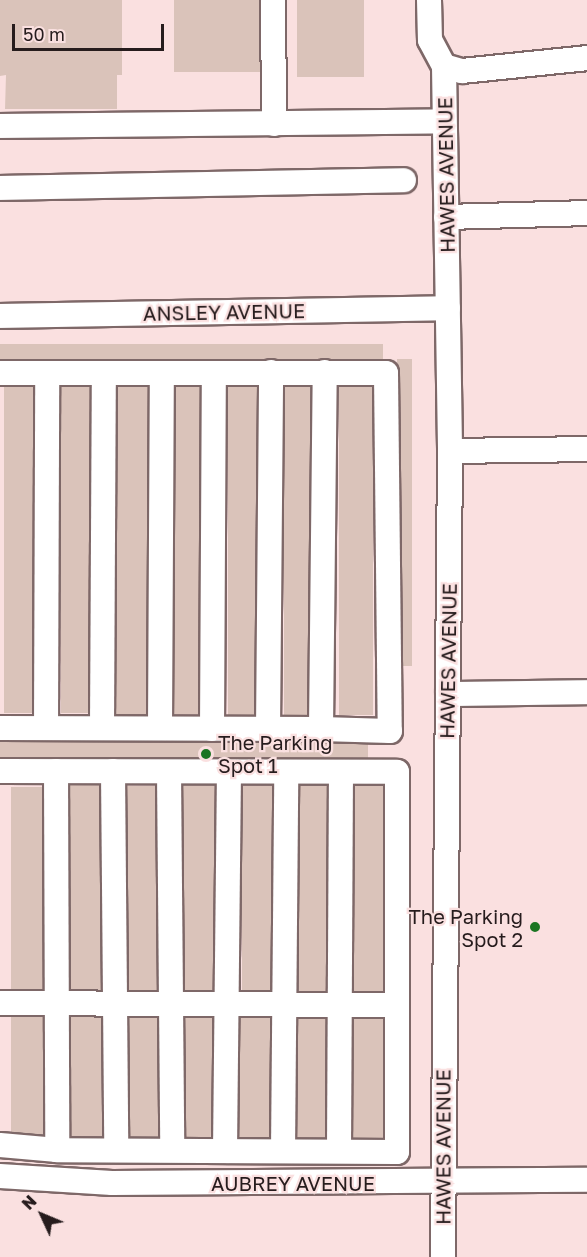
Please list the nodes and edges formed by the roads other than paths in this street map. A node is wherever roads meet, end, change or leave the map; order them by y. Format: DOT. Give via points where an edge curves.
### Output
graph roads {
  1 [pos="273,0"];
  2 [pos="429,0"];
  3 [pos="587,58"];
  4 [pos="444,66"];
  5 [pos="444,122"];
  6 [pos="274,124"];
  7 [pos="0,126"];
  8 [pos="404,180"];
  9 [pos="0,188"];
  10 [pos="587,213"];
  11 [pos="446,217"];
  12 [pos="448,308"];
  13 [pos="0,316"];
  14 [pos="272,372"];
  15 [pos="325,372"];
  16 [pos="0,373"];
  17 [pos="47,373"];
  18 [pos="104,374"];
  19 [pos="162,374"];
  20 [pos="214,374"];
  21 [pos="587,449"];
  22 [pos="450,451"];
  23 [pos="587,692"];
  24 [pos="448,694"];
  25 [pos="0,728"];
  26 [pos="46,728"];
  27 [pos="102,728"];
  28 [pos="160,728"];
  29 [pos="212,729"];
  30 [pos="321,729"];
  31 [pos="268,730"];
  32 [pos="0,771"];
  33 [pos="56,771"];
  34 [pos="113,771"];
  35 [pos="169,772"];
  36 [pos="229,772"];
  37 [pos="286,772"];
  38 [pos="341,772"];
  39 [pos="0,1003"];
  40 [pos="57,1004"];
  41 [pos="115,1004"];
  42 [pos="170,1004"];
  43 [pos="226,1004"];
  44 [pos="284,1005"];
  45 [pos="340,1005"];
  46 [pos="397,1005"];
  47 [pos="0,1145"];
  48 [pos="57,1150"];
  49 [pos="116,1150"];
  50 [pos="172,1150"];
  51 [pos="225,1151"];
  52 [pos="283,1151"];
  53 [pos="339,1151"];
  54 [pos="0,1176"];
  55 [pos="587,1180"];
  56 [pos="442,1184"];
  57 [pos="442,1257"];
  1 -- 6 [label="street"];
  2 -- 4 [label="street" via="430,40"];
  3 -- 4 [label="street" via="462,70"];
  4 -- 5 [label="street, HAWES AVENUE"];
  5 -- 6 [label="street"];
  5 -- 11 [label="street, HAWES AVENUE"];
  6 -- 7 [label="street"];
  8 -- 9 [label="street"];
  10 -- 11 [label="street"];
  11 -- 12 [label="street, HAWES AVENUE"];
  12 -- 13 [label="street, ANSLEY AVENUE"];
  12 -- 22 [label="street, HAWES AVENUE"];
  14 -- 15 [label="street"];
  14 -- 20 [label="street"];
  14 -- 31 [label="street"];
  15 -- 30 [label="street"];
  15 -- 30 [label="street" via="386,373 390,731"];
  16 -- 17 [label="street"];
  17 -- 18 [label="street"];
  17 -- 26 [label="street"];
  18 -- 19 [label="street"];
  18 -- 27 [label="street"];
  19 -- 20 [label="street"];
  19 -- 28 [label="street"];
  20 -- 29 [label="street"];
  21 -- 22 [label="street"];
  22 -- 24 [label="street, HAWES AVENUE"];
  23 -- 24 [label="street"];
  24 -- 56 [label="street, HAWES AVENUE"];
  25 -- 26 [label="street"];
  26 -- 27 [label="street"];
  27 -- 28 [label="street"];
  28 -- 29 [label="street"];
  29 -- 31 [label="street"];
  30 -- 31 [label="street"];
  32 -- 33 [label="street"];
  33 -- 34 [label="street"];
  33 -- 40 [label="street"];
  34 -- 35 [label="street"];
  34 -- 41 [label="street"];
  35 -- 36 [label="street"];
  35 -- 42 [label="street"];
  36 -- 37 [label="street"];
  36 -- 43 [label="street"];
  37 -- 38 [label="street"];
  37 -- 44 [label="street"];
  38 -- 45 [label="street"];
  38 -- 46 [label="street" via="397,772"];
  39 -- 40 [label="street"];
  40 -- 41 [label="street"];
  40 -- 48 [label="street"];
  41 -- 42 [label="street"];
  41 -- 49 [label="street"];
  42 -- 43 [label="street"];
  42 -- 50 [label="street"];
  43 -- 44 [label="street"];
  43 -- 51 [label="street"];
  44 -- 45 [label="street"];
  44 -- 52 [label="street"];
  45 -- 46 [label="street"];
  45 -- 53 [label="street"];
  46 -- 53 [label="street" via="397,1152"];
  47 -- 48 [label="street"];
  48 -- 49 [label="street"];
  49 -- 50 [label="street"];
  50 -- 51 [label="street"];
  51 -- 52 [label="street"];
  52 -- 53 [label="street"];
  54 -- 56 [label="street, AUBREY AVENUE" via="112,1183"];
  55 -- 56 [label="street, AUBREY AVENUE"];
  56 -- 57 [label="street, HAWES AVENUE"];
}
